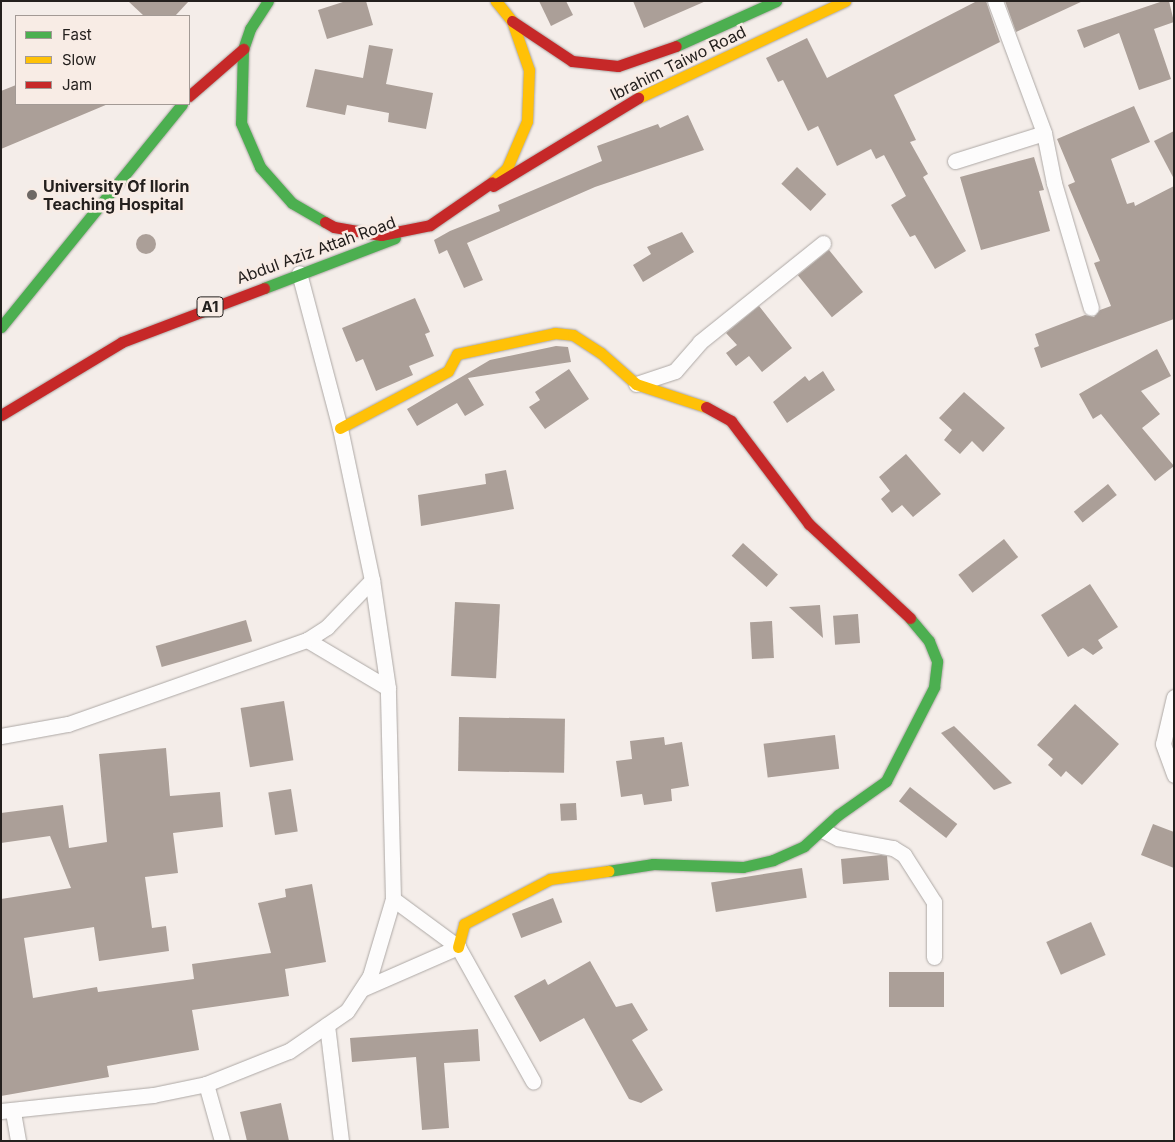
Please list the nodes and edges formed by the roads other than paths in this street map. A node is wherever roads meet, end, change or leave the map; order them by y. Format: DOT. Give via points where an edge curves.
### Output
graph roads {
  1 [pos="268,1"];
  2 [pos="496,1"];
  3 [pos="776,1"];
  4 [pos="846,1"];
  5 [pos="995,1"];
  6 [pos="512,22"];
  7 [pos="243,48"];
  8 [pos="190,95"];
  9 [pos="181,105"];
  10 [pos="1044,133"];
  11 [pos="955,161"];
  12 [pos="478,194"];
  13 [pos="430,225"];
  14 [pos="822,243"];
  15 [pos="299,273"];
  16 [pos="1091,308"];
  17 [pos="1,327"];
  18 [pos="636,384"];
  19 [pos="1,415"];
  20 [pos="340,428"];
  21 [pos="372,580"];
  22 [pos="307,640"];
  23 [pos="388,688"];
  24 [pos="1174,697"];
  25 [pos="1,736"];
  26 [pos="1174,775"];
  27 [pos="824,831"];
  28 [pos="393,899"];
  29 [pos="458,947"];
  30 [pos="934,957"];
  31 [pos="362,989"];
  32 [pos="327,1025"];
  33 [pos="533,1081"];
  34 [pos="206,1084"];
  35 [pos="7,1112"];
  36 [pos="18,1141"];
  37 [pos="222,1141"];
  38 [pos="341,1141"];
  1 -- 7 [label="main road" via="250,29"];
  2 -- 6 [label="main road"];
  3 -- 6 [label="main road, Ibrahim Taiwo Road" via="654,56 618,66 572,61"];
  4 -- 12 [label="main road, Ibrahim Taiwo Road" via="627,103 568,143"];
  5 -- 10 [label="street"];
  6 -- 12 [label="main road" via="529,70 527,120 507,168"];
  7 -- 8 [label="main road"];
  7 -- 13 [label="main road" via="241,123 260,167 292,203 334,226 381,236"];
  9 -- 17 [label="main road"];
  10 -- 11 [label="street"];
  10 -- 16 [label="street" via="1054,183"];
  12 -- 13 [label="main road"];
  13 -- 15 [label="main road, Abdul Aziz Attah Road / A1"];
  14 -- 18 [label="street" via="700,342 675,371"];
  15 -- 19 [label="main road, Abdul Aziz Attah Road / A1" via="122,342"];
  15 -- 20 [label="street"];
  18 -- 20 [label="main road" via="580,339 555,333 457,354 448,372"];
  18 -- 27 [label="main road" via="717,410 731,422 809,524 899,604 929,641 937,661 934,687 886,781 838,815"];
  20 -- 21 [label="street"];
  21 -- 22 [label="street" via="327,627"];
  21 -- 23 [label="street"];
  22 -- 23 [label="street"];
  22 -- 25 [label="street" via="68,724"];
  23 -- 28 [label="street"];
  24 -- 26 [label="street" via="1163,744"];
  27 -- 29 [label="main road" via="804,846 773,860 743,867 653,864 550,879 464,924"];
  27 -- 30 [label="street" via="838,838 893,848 904,855 934,902"];
  28 -- 29 [label="street"];
  28 -- 31 [label="street" via="370,976"];
  29 -- 31 [label="street"];
  29 -- 33 [label="street"];
  31 -- 32 [label="street" via="347,1011"];
  32 -- 34 [label="street" via="289,1051"];
  32 -- 38 [label="street"];
  34 -- 35 [label="street" via="153,1095"];
  34 -- 37 [label="street"];
  35 -- 36 [label="street"];
}
